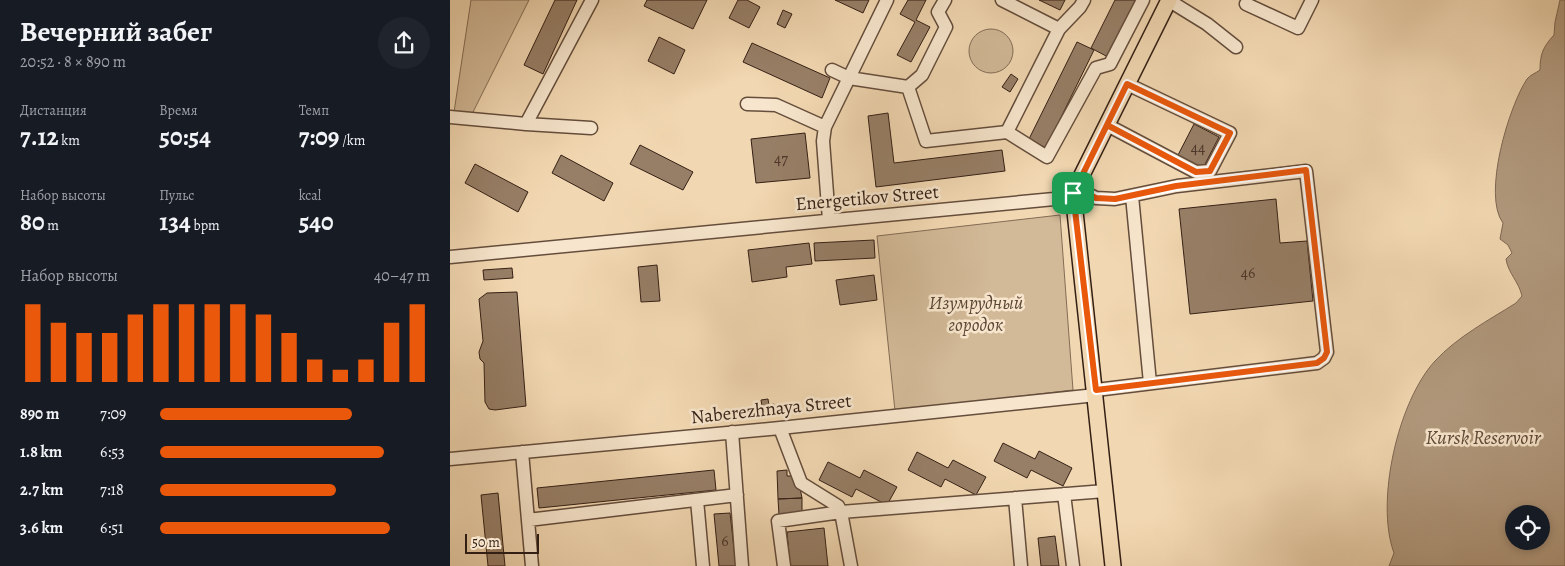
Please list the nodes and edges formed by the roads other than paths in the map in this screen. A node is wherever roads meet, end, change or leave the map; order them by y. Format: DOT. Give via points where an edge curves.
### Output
graph roads {
  1 [pos="592,0"];
  2 [pos="887,0"];
  3 [pos="945,0"];
  4 [pos="1002,0"];
  5 [pos="1084,0"];
  6 [pos="1143,0"];
  7 [pos="1168,0"];
  8 [pos="1312,0"];
  9 [pos="1244,1"];
  10 [pos="1058,29"];
  11 [pos="1236,47"];
  12 [pos="832,70"];
  13 [pos="849,78"];
  14 [pos="1127,84"];
  15 [pos="908,87"];
  16 [pos="747,104"];
  17 [pos="450,117"];
  18 [pos="526,124"];
  19 [pos="1107,125"];
  20 [pos="825,127"];
  21 [pos="592,128"];
  22 [pos="1007,132"];
  23 [pos="1075,191"];
  24 [pos="1132,196"];
  25 [pos="829,220"];
  26 [pos="450,257"];
  27 [pos="1150,383"];
  28 [pos="1096,392"];
  29 [pos="780,428"];
  30 [pos="732,432"];
  31 [pos="522,452"];
  32 [pos="450,459"];
  33 [pos="1105,491"];
  34 [pos="1064,494"];
  35 [pos="737,495"];
  36 [pos="1015,498"];
  37 [pos="697,500"];
  38 [pos="841,512"];
  39 [pos="528,520"];
  40 [pos="532,566"];
  41 [pos="703,566"];
  42 [pos="742,566"];
  43 [pos="784,566"];
  44 [pos="851,566"];
  45 [pos="1021,566"];
  46 [pos="1073,566"];
  47 [pos="1113,566"];
  1 -- 18 [label="street"];
  2 -- 13 [label="street"];
  3 -- 15 [label="street" via="938,12 946,27 922,75"];
  4 -- 10 [label="street"];
  5 -- 10 [label="street"];
  6 -- 22 [label="street" via="1110,64 1096,68 1048,157"];
  7 -- 11 [label="street"];
  7 -- 14 [label="main road"];
  8 -- 9 [label="street" via="1298,28"];
  10 -- 22 [label="street"];
  12 -- 13 [label="street"];
  13 -- 15 [label="street"];
  13 -- 20 [label="street"];
  14 -- 19 [label="main road"];
  14 -- 19 [label="street" via="1230,133 1210,171 1196,172"];
  15 -- 22 [label="street" via="926,141"];
  16 -- 20 [label="street" via="776,104"];
  17 -- 18 [label="street"];
  18 -- 21 [label="street"];
  19 -- 23 [label="main road"];
  20 -- 25 [label="street" via="823,141"];
  23 -- 24 [label="street" via="1096,198"];
  23 -- 25 [label="street, Energetikov Street" via="1054,199"];
  23 -- 28 [label="main road"];
  24 -- 27 [label="street"];
  24 -- 27 [label="street, Naberezhnaya Street" via="1176,186 1306,170 1327,352 1317,363"];
  25 -- 26 [label="street, Energetikov Street"];
  27 -- 28 [label="street, Naberezhnaya Street"];
  28 -- 29 [label="street, Naberezhnaya Street"];
  28 -- 33 [label="main road"];
  29 -- 30 [label="street, Naberezhnaya Street"];
  29 -- 38 [label="street" via="801,483 838,506"];
  30 -- 31 [label="street, Naberezhnaya Street"];
  30 -- 35 [label="street"];
  31 -- 32 [label="street, Naberezhnaya Street"];
  31 -- 39 [label="street"];
  33 -- 34 [label="street"];
  33 -- 47 [label="main road"];
  34 -- 36 [label="street"];
  34 -- 46 [label="street"];
  35 -- 37 [label="street"];
  35 -- 42 [label="street"];
  36 -- 38 [label="street"];
  36 -- 45 [label="street"];
  37 -- 39 [label="street"];
  37 -- 41 [label="street"];
  38 -- 43 [label="street" via="778,521"];
  38 -- 44 [label="street"];
  39 -- 40 [label="street"];
}
